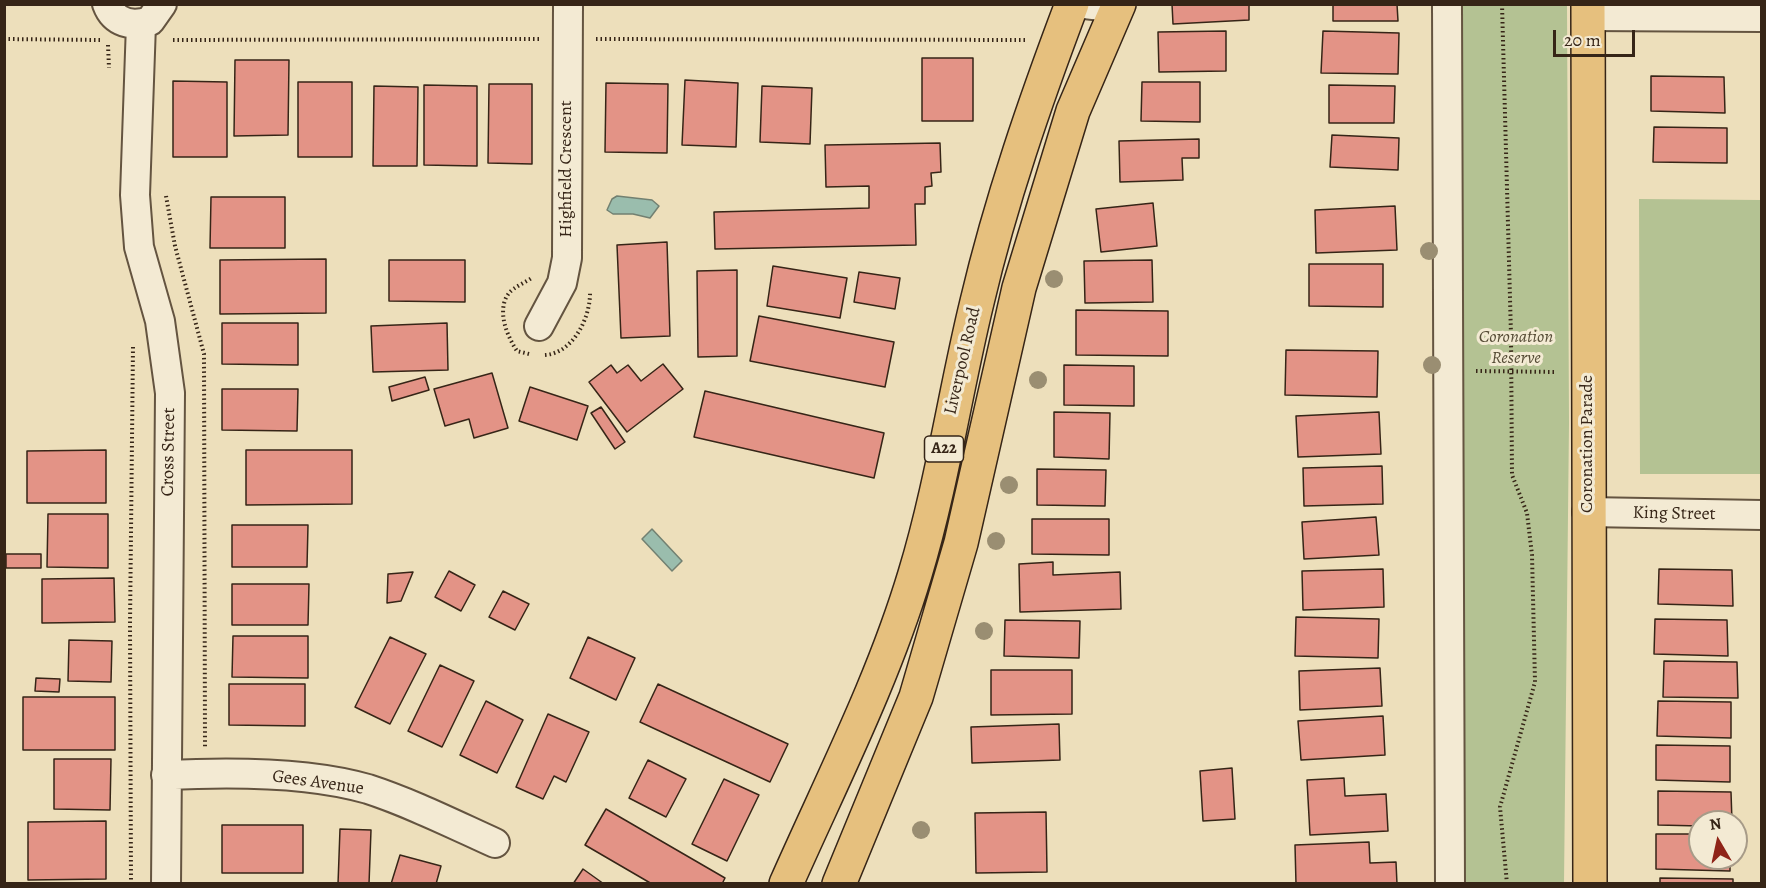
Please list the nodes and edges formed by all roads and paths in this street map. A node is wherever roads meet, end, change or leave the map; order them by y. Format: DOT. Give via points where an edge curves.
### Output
graph roads {
  1 [pos="107,4"];
  2 [pos="162,4"];
  3 [pos="568,4"];
  4 [pos="1072,4"];
  5 [pos="1085,4"];
  6 [pos="1447,4"];
  7 [pos="1502,4"];
  8 [pos="1119,6"];
  9 [pos="1588,10"];
  10 [pos="1761,17"];
  11 [pos="141,24"];
  12 [pos="4,39"];
  13 [pos="551,39"];
  14 [pos="592,39"];
  15 [pos="1029,40"];
  16 [pos="165,44"];
  17 [pos="109,73"];
  18 [pos="165,189"];
  19 [pos="538,274"];
  20 [pos="590,288"];
  21 [pos="539,326"];
  22 [pos="133,343"];
  23 [pos="1469,371"];
  24 [pos="1511,371"];
  25 [pos="1557,372"];
  26 [pos="1587,512"];
  27 [pos="1761,515"];
  28 [pos="205,754"];
  29 [pos="166,775"];
  30 [pos="495,843"];
  31 [pos="131,884"];
  32 [pos="166,884"];
  33 [pos="786,884"];
  34 [pos="840,884"];
  35 [pos="1449,884"];
  36 [pos="1507,884"];
  37 [pos="1590,884"];
  1 -- 11 [label="street" via="121,21"];
  2 -- 11 [label="street" via="157,14"];
  3 -- 21 [label="street, Highfield Crescent" via="567,258 562,283"];
  4 -- 33 [label="main road, Liverpool Road / A22" via="1021,142 997,225 916,573 874,685"];
  5 -- 8 [label="street"];
  6 -- 35 [label="street"];
  7 -- 24 [label="path"];
  8 -- 34 [label="main road, A22" via="1073,111 1019,288 962,543 916,697"];
  9 -- 10 [label="street"];
  9 -- 26 [label="main road, Coronation Parade"];
  11 -- 29 [label="street, Cross Street" via="135,195 139,247 160,321 170,393"];
  12 -- 17 [label="path" via="108,40"];
  13 -- 16 [label="path" via="176,38"];
  14 -- 15 [label="path"];
  18 -- 28 [label="path" via="175,246 204,354"];
  19 -- 20 [label="path" via="509,293 504,306 508,338 517,351 535,356 552,355 570,344 586,316"];
  22 -- 31 [label="path"];
  23 -- 24 [label="path"];
  24 -- 25 [label="path"];
  24 -- 36 [label="path" via="1512,475 1527,513 1532,555 1535,682 1500,807"];
  26 -- 27 [label="street, King Street"];
  26 -- 37 [label="main road, Coronation Parade"];
  29 -- 30 [label="street, Gees Avenue" via="262,776 367,789"];
  29 -- 32 [label="street, Cross Street"];
}
